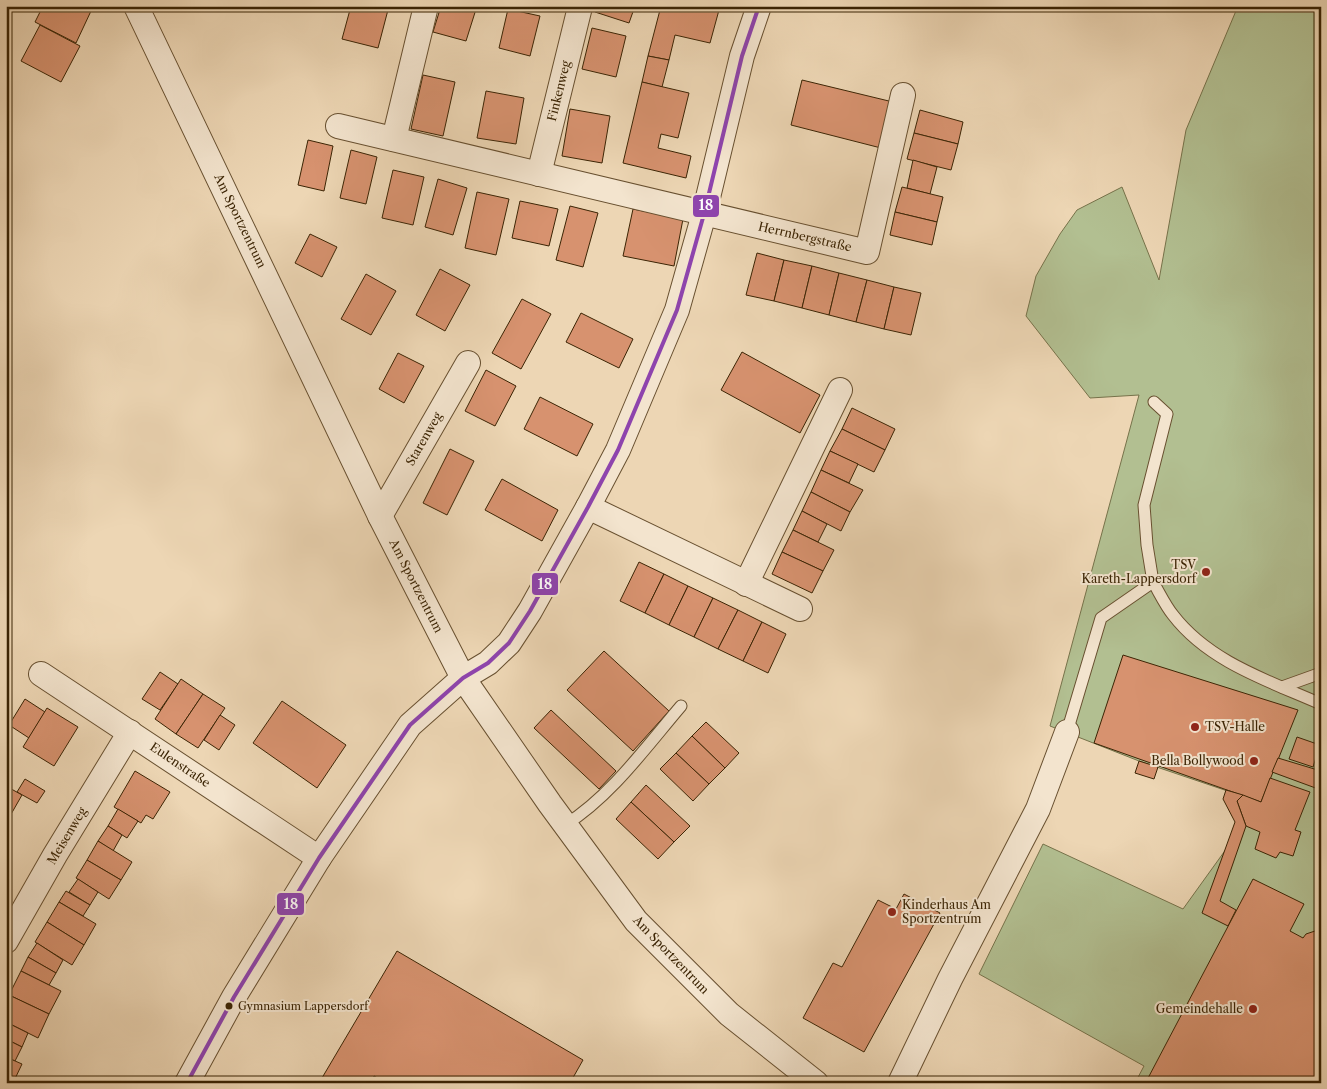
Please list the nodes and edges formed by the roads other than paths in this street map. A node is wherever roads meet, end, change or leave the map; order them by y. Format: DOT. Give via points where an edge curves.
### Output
graph roads {
  1 [pos="136,6"];
  2 [pos="426,6"];
  3 [pos="759,6"];
  4 [pos="580,7"];
  5 [pos="904,96"];
  6 [pos="338,126"];
  7 [pos="394,139"];
  8 [pos="539,174"];
  9 [pos="704,214"];
  10 [pos="468,363"];
  11 [pos="840,390"];
  12 [pos="1154,402"];
  13 [pos="588,507"];
  14 [pos="380,516"];
  15 [pos="1153,582"];
  16 [pos="746,584"];
  17 [pos="800,610"];
  18 [pos="1321,673"];
  19 [pos="41,674"];
  20 [pos="463,678"];
  21 [pos="1282,687"];
  22 [pos="1321,704"];
  23 [pos="681,706"];
  24 [pos="130,732"];
  25 [pos="1067,732"];
  26 [pos="565,825"];
  27 [pos="319,858"];
  28 [pos="6,941"];
  29 [pos="187,1083"];
  30 [pos="816,1083"];
  31 [pos="900,1083"];
  1 -- 14 [label="street, Am Sportzentrum"];
  2 -- 7 [label="street"];
  3 -- 9 [label="street" via="742,56"];
  4 -- 8 [label="street, Finkenweg"];
  5 -- 9 [label="street, Herrnbergstraße" via="867,252"];
  6 -- 7 [label="street"];
  7 -- 8 [label="street"];
  8 -- 9 [label="street"];
  9 -- 13 [label="street" via="677,310 630,425"];
  10 -- 14 [label="street, Starenweg"];
  11 -- 16 [label="street"];
  12 -- 15 [label="lane" via="1167,414 1144,505"];
  13 -- 16 [label="street"];
  13 -- 20 [label="street" via="509,643 488,663"];
  14 -- 20 [label="street, Am Sportzentrum"];
  15 -- 21 [label="lane" via="1173,616 1202,643 1233,666"];
  15 -- 25 [label="lane" via="1101,618"];
  16 -- 17 [label="street"];
  18 -- 21 [label="lane"];
  19 -- 24 [label="street, Eulenstraße"];
  20 -- 26 [label="street, Am Sportzentrum"];
  20 -- 27 [label="street" via="410,725"];
  21 -- 22 [label="lane"];
  23 -- 26 [label="lane" via="615,781 583,813"];
  24 -- 27 [label="street, Eulenstraße"];
  24 -- 28 [label="street, Meisenweg"];
  25 -- 31 [label="street" via="1038,809"];
  26 -- 30 [label="street, Am Sportzentrum" via="636,922 729,1014"];
  27 -- 29 [label="street" via="234,997"];
}
